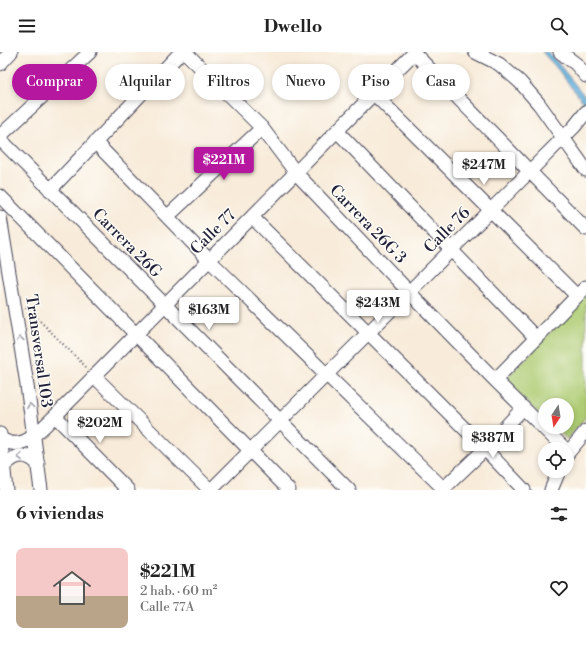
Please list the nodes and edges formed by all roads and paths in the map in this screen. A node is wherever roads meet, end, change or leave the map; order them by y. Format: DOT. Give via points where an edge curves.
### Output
graph roads {
  1 [pos="11,52"];
  2 [pos="90,52"];
  3 [pos="181,52"];
  4 [pos="185,52"];
  5 [pos="415,52"];
  6 [pos="475,52"];
  7 [pos="560,52"];
  8 [pos="577,58"];
  9 [pos="0,64"];
  10 [pos="403,64"];
  11 [pos="586,76"];
  12 [pos="368,100"];
  13 [pos="380,100"];
  14 [pos="586,112"];
  15 [pos="262,128"];
  16 [pos="337,131"];
  17 [pos="0,136"];
  18 [pos="563,138"];
  19 [pos="0,140"];
  20 [pos="95,142"];
  21 [pos="586,170"];
  22 [pos="530,171"];
  23 [pos="296,173"];
  24 [pos="50,190"];
  25 [pos="0,196"];
  26 [pos="491,210"];
  27 [pos="168,216"];
  28 [pos="0,217"];
  29 [pos="252,217"];
  30 [pos="586,229"];
  31 [pos="451,250"];
  32 [pos="210,260"];
  33 [pos="586,287"];
  34 [pos="409,292"];
  35 [pos="13,294"];
  36 [pos="577,296"];
  37 [pos="165,305"];
  38 [pos="369,332"];
  39 [pos="136,334"];
  40 [pos="536,338"];
  41 [pos="327,374"];
  42 [pos="94,376"];
  43 [pos="495,380"];
  44 [pos="523,408"];
  45 [pos="55,416"];
  46 [pos="280,421"];
  47 [pos="586,431"];
  48 [pos="0,434"];
  49 [pos="34,435"];
  50 [pos="0,438"];
  51 [pos="557,442"];
  52 [pos="574,444"];
  53 [pos="485,449"];
  54 [pos="250,451"];
  55 [pos="38,464"];
  56 [pos="2,468"];
  57 [pos="556,478"];
  58 [pos="42,489"];
  59 [pos="444,489"];
  60 [pos="6,490"];
  61 [pos="128,490"];
  62 [pos="211,490"];
  63 [pos="289,490"];
  64 [pos="349,490"];
  65 [pos="524,490"];
  66 [pos="551,490"];
  1 -- 9 [label="street"];
  2 -- 17 [label="street"];
  3 -- 20 [label="street"];
  4 -- 15 [label="street, Carrera 26G 3"];
  5 -- 10 [label="street, Calle 77"];
  5 -- 22 [label="street"];
  6 -- 18 [label="street" via="499,64 520,82"];
  7 -- 8 [label="street"];
  8 -- 11 [label="street"];
  12 -- 16 [label="street, Calle 77"];
  13 -- 26 [label="street"];
  14 -- 18 [label="street, Calle 76"];
  15 -- 23 [label="street, Carrera 26G 3"];
  15 -- 27 [label="street"];
  16 -- 23 [label="street, Calle 77"];
  16 -- 31 [label="street"];
  18 -- 21 [label="street"];
  18 -- 22 [label="street, Calle 76"];
  19 -- 24 [label="street, Carrera 26G"];
  20 -- 24 [label="street"];
  20 -- 27 [label="street"];
  22 -- 26 [label="street, Calle 76"];
  22 -- 30 [label="street"];
  23 -- 29 [label="street, Calle 77"];
  23 -- 34 [label="street, Carrera 26G 3"];
  24 -- 37 [label="street, Carrera 26G"];
  25 -- 39 [label="street"];
  26 -- 31 [label="street, Calle 76"];
  26 -- 36 [label="street"];
  27 -- 32 [label="street"];
  28 -- 35 [label="street, Transversal 103"];
  29 -- 32 [label="street, Calle 77"];
  29 -- 38 [label="street"];
  31 -- 34 [label="street, Calle 76"];
  31 -- 40 [label="street"];
  32 -- 37 [label="street, Calle 77"];
  32 -- 41 [label="street"];
  33 -- 36 [label="street"];
  34 -- 38 [label="street, Calle 76"];
  34 -- 43 [label="street, Carrera 26G 3"];
  35 -- 42 [label="path"];
  49 -- 35 [label="street, Transversal 103, one-way"];
  36 -- 40 [label="street"];
  37 -- 39 [label="street, Calle 77"];
  37 -- 46 [label="street, Carrera 26G"];
  38 -- 41 [label="street, Calle 76"];
  38 -- 53 [label="street"];
  39 -- 42 [label="street, Calle 77"];
  39 -- 54 [label="street"];
  40 -- 43 [label="street"];
  41 -- 46 [label="street, Calle 76"];
  41 -- 59 [label="street"];
  42 -- 45 [label="street, Calle 77"];
  42 -- 62 [label="street"];
  43 -- 44 [label="street, Carrera 26G 3"];
  44 -- 51 [label="street, Carrera 26G 3"];
  44 -- 53 [label="street"];
  45 -- 49 [label="street, Calle 77"];
  45 -- 61 [label="street"];
  46 -- 54 [label="street, Calle 76"];
  46 -- 64 [label="street, Carrera 26G"];
  47 -- 52 [label="street"];
  48 -- 50 [label="street"];
  49 -- 50 [label="street, Calle 77" via="22,443 14,444"];
  49 -- 55 [label="street, Transversal 103"];
  50 -- 56 [label="street"];
  53 -- 59 [label="street"];
  53 -- 65 [label="street"];
  54 -- 62 [label="street, Calle 76"];
  54 -- 63 [label="street"];
  55 -- 56 [label="street, one-way" via="23,456 12,458"];
  55 -- 58 [label="street, Transversal 103"];
  56 -- 60 [label="street"];
  57 -- 66 [label="street"];
}
